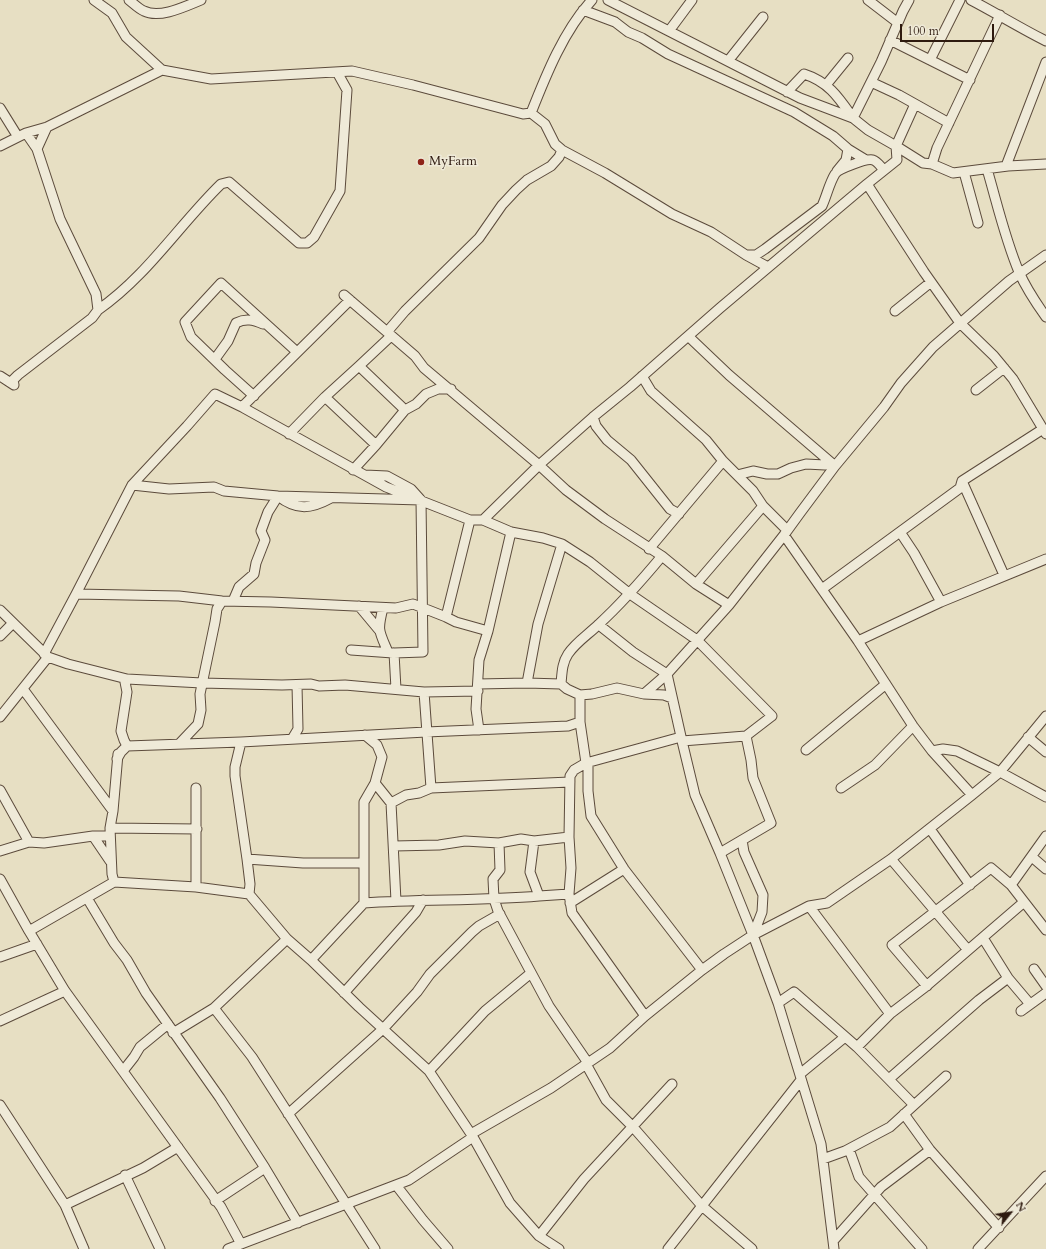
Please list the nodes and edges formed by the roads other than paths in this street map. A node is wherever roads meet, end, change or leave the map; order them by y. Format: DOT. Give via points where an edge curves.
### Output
graph roads {
  1 [pos="94,0"];
  2 [pos="129,0"];
  3 [pos="201,0"];
  4 [pos="592,0"];
  5 [pos="608,0"];
  6 [pos="692,0"];
  7 [pos="868,0"];
  8 [pos="909,0"];
  9 [pos="960,0"];
  10 [pos="971,0"];
  11 [pos="583,10"];
  12 [pos="1000,15"];
  13 [pos="763,17"];
  14 [pos="898,23"];
  15 [pos="669,31"];
  16 [pos="890,40"];
  17 [pos="1046,41"];
  18 [pos="848,58"];
  19 [pos="930,60"];
  20 [pos="728,62"];
  21 [pos="1046,62"];
  22 [pos="162,70"];
  23 [pos="337,72"];
  24 [pos="970,80"];
  25 [pos="871,82"];
  26 [pos="826,85"];
  27 [pos="787,92"];
  28 [pos="915,104"];
  29 [pos="0,108"];
  30 [pos="531,113"];
  31 [pos="853,118"];
  32 [pos="949,123"];
  33 [pos="47,127"];
  34 [pos="22,135"];
  35 [pos="0,146"];
  36 [pos="896,146"];
  37 [pos="38,149"];
  38 [pos="848,149"];
  39 [pos="562,150"];
  40 [pos="866,160"];
  41 [pos="932,164"];
  42 [pos="1046,164"];
  43 [pos="1006,166"];
  44 [pos="987,169"];
  45 [pos="884,170"];
  46 [pos="836,172"];
  47 [pos="964,172"];
  48 [pos="867,184"];
  49 [pos="978,223"];
  50 [pos="746,255"];
  51 [pos="1046,255"];
  52 [pos="768,267"];
  53 [pos="1019,273"];
  54 [pos="931,282"];
  55 [pos="98,310"];
  56 [pos="895,311"];
  57 [pos="1046,317"];
  58 [pos="960,322"];
  59 [pos="267,325"];
  60 [pos="389,334"];
  61 [pos="688,336"];
  62 [pos="297,352"];
  63 [pos="215,359"];
  64 [pos="359,366"];
  65 [pos="1004,368"];
  66 [pos="0,376"];
  67 [pos="642,376"];
  68 [pos="450,389"];
  69 [pos="976,390"];
  70 [pos="254,396"];
  71 [pos="325,397"];
  72 [pos="242,407"];
  73 [pos="405,410"];
  74 [pos="593,417"];
  75 [pos="1044,432"];
  76 [pos="289,434"];
  77 [pos="376,445"];
  78 [pos="723,461"];
  79 [pos="539,465"];
  80 [pos="833,465"];
  81 [pos="353,470"];
  82 [pos="362,475"];
  83 [pos="737,475"];
  84 [pos="962,481"];
  85 [pos="132,485"];
  86 [pos="386,487"];
  87 [pos="278,496"];
  88 [pos="379,500"];
  89 [pos="421,500"];
  90 [pos="763,506"];
  91 [pos="679,514"];
  92 [pos="470,520"];
  93 [pos="483,520"];
  94 [pos="511,532"];
  95 [pos="900,532"];
  96 [pos="786,533"];
  97 [pos="562,544"];
  98 [pos="649,549"];
  99 [pos="662,556"];
  100 [pos="1046,559"];
  101 [pos="1004,575"];
  102 [pos="696,584"];
  103 [pos="822,588"];
  104 [pos="76,594"];
  105 [pos="630,594"];
  106 [pos="222,601"];
  107 [pos="233,601"];
  108 [pos="941,602"];
  109 [pos="728,605"];
  110 [pos="359,606"];
  111 [pos="383,608"];
  112 [pos="422,608"];
  113 [pos="0,610"];
  114 [pos="446,617"];
  115 [pos="13,623"];
  116 [pos="599,625"];
  117 [pos="379,630"];
  118 [pos="488,631"];
  119 [pos="0,636"];
  120 [pos="697,640"];
  121 [pos="858,641"];
  122 [pos="352,650"];
  123 [pos="391,653"];
  124 [pos="46,655"];
  125 [pos="667,674"];
  126 [pos="127,679"];
  127 [pos="202,683"];
  128 [pos="527,683"];
  129 [pos="297,684"];
  130 [pos="561,684"];
  131 [pos="886,684"];
  132 [pos="478,687"];
  133 [pos="23,689"];
  134 [pos="396,690"];
  135 [pos="424,692"];
  136 [pos="644,694"];
  137 [pos="580,695"];
  138 [pos="672,698"];
  139 [pos="1046,716"];
  140 [pos="0,717"];
  141 [pos="580,722"];
  142 [pos="913,726"];
  143 [pos="298,729"];
  144 [pos="479,730"];
  145 [pos="122,731"];
  146 [pos="426,732"];
  147 [pos="365,735"];
  148 [pos="746,736"];
  149 [pos="1028,737"];
  150 [pos="304,738"];
  151 [pos="292,739"];
  152 [pos="681,739"];
  153 [pos="242,742"];
  154 [pos="179,744"];
  155 [pos="127,746"];
  156 [pos="806,750"];
  157 [pos="932,751"];
  158 [pos="1046,752"];
  159 [pos="117,759"];
  160 [pos="587,763"];
  161 [pos="1000,772"];
  162 [pos="375,782"];
  163 [pos="570,782"];
  164 [pos="196,788"];
  165 [pos="431,788"];
  166 [pos="841,788"];
  167 [pos="0,790"];
  168 [pos="972,796"];
  169 [pos="1046,797"];
  170 [pos="391,803"];
  171 [pos="113,811"];
  172 [pos="197,830"];
  173 [pos="930,830"];
  174 [pos="110,832"];
  175 [pos="93,836"];
  176 [pos="1046,836"];
  177 [pos="569,837"];
  178 [pos="742,840"];
  179 [pos="534,841"];
  180 [pos="29,842"];
  181 [pos="499,843"];
  182 [pos="394,846"];
  183 [pos="0,851"];
  184 [pos="720,853"];
  185 [pos="1032,857"];
  186 [pos="247,859"];
  187 [pos="891,859"];
  188 [pos="111,862"];
  189 [pos="363,863"];
  190 [pos="624,869"];
  191 [pos="1046,869"];
  192 [pos="0,879"];
  193 [pos="114,882"];
  194 [pos="970,885"];
  195 [pos="1011,885"];
  196 [pos="196,887"];
  197 [pos="249,894"];
  198 [pos="539,896"];
  199 [pos="87,898"];
  200 [pos="570,899"];
  201 [pos="423,900"];
  202 [pos="461,900"];
  203 [pos="494,900"];
  204 [pos="396,901"];
  205 [pos="1024,902"];
  206 [pos="364,903"];
  207 [pos="827,903"];
  208 [pos="809,906"];
  209 [pos="935,911"];
  210 [pos="499,912"];
  211 [pos="818,917"];
  212 [pos="1046,930"];
  213 [pos="29,931"];
  214 [pos="753,935"];
  215 [pos="982,938"];
  216 [pos="286,939"];
  217 [pos="36,944"];
  218 [pos="968,950"];
  219 [pos="0,957"];
  220 [pos="311,960"];
  221 [pos="1034,969"];
  222 [pos="702,970"];
  223 [pos="531,973"];
  224 [pos="1008,978"];
  225 [pos="927,986"];
  226 [pos="1046,986"];
  227 [pos="65,991"];
  228 [pos="344,993"];
  229 [pos="1046,993"];
  230 [pos="778,1003"];
  231 [pos="1030,1004"];
  232 [pos="214,1008"];
  233 [pos="1021,1011"];
  234 [pos="890,1014"];
  235 [pos="645,1016"];
  236 [pos="0,1021"];
  237 [pos="168,1024"];
  238 [pos="383,1030"];
  239 [pos="173,1032"];
  240 [pos="845,1037"];
  241 [pos="857,1047"];
  242 [pos="587,1064"];
  243 [pos="123,1071"];
  244 [pos="429,1071"];
  245 [pos="946,1076"];
  246 [pos="801,1077"];
  247 [pos="889,1080"];
  248 [pos="672,1084"];
  249 [pos="0,1105"];
  250 [pos="914,1105"];
  251 [pos="288,1114"];
  252 [pos="904,1114"];
  253 [pos="633,1127"];
  254 [pos="472,1135"];
  255 [pos="178,1147"];
  256 [pos="849,1149"];
  257 [pos="930,1150"];
  258 [pos="823,1159"];
  259 [pos="265,1168"];
  260 [pos="125,1176"];
  261 [pos="1046,1176"];
  262 [pos="1039,1184"];
  263 [pos="396,1185"];
  264 [pos="1046,1191"];
  265 [pos="875,1194"];
  266 [pos="215,1201"];
  267 [pos="346,1203"];
  268 [pos="65,1205"];
  269 [pos="702,1206"];
  270 [pos="298,1223"];
  271 [pos="999,1228"];
  272 [pos="539,1236"];
  273 [pos="242,1244"];
  274 [pos="834,1245"];
  275 [pos="84,1249"];
  276 [pos="160,1249"];
  277 [pos="228,1249"];
  278 [pos="375,1249"];
  279 [pos="448,1249"];
  280 [pos="559,1249"];
  281 [pos="668,1249"];
  282 [pos="752,1249"];
  283 [pos="922,1249"];
  284 [pos="978,1249"];
  1 -- 22 [label="street" via="112,13 126,37"];
  2 -- 3 [label="street" via="144,11 154,14 179,10"];
  4 -- 11 [label="street"];
  5 -- 15 [label="street"];
  6 -- 15 [label="street"];
  7 -- 14 [label="street"];
  8 -- 14 [label="street"];
  9 -- 19 [label="street"];
  10 -- 12 [label="street"];
  11 -- 30 [label="street" via="556,54"];
  11 -- 38 [label="street" via="615,22 668,54 794,112 833,136"];
  12 -- 17 [label="street"];
  12 -- 24 [label="street"];
  13 -- 20 [label="street"];
  14 -- 16 [label="street"];
  15 -- 20 [label="street"];
  16 -- 19 [label="street"];
  16 -- 25 [label="street"];
  18 -- 26 [label="street"];
  19 -- 24 [label="street"];
  20 -- 27 [label="street"];
  21 -- 43 [label="street"];
  22 -- 23 [label="street" via="212,79"];
  22 -- 33 [label="street"];
  23 -- 30 [label="street" via="352,72 524,114"];
  23 -- 55 [label="street" via="347,90 340,191 314,237 307,243 299,243 229,182 221,184 133,282"];
  24 -- 32 [label="street"];
  25 -- 28 [label="street"];
  25 -- 31 [label="street"];
  26 -- 27 [label="street" via="804,74"];
  26 -- 31 [label="street"];
  27 -- 31 [label="street"];
  28 -- 32 [label="street"];
  28 -- 36 [label="street"];
  29 -- 34 [label="street"];
  30 -- 39 [label="street" via="545,124 555,144"];
  31 -- 36 [label="street"];
  32 -- 41 [label="street"];
  33 -- 34 [label="street"];
  33 -- 37 [label="street"];
  34 -- 35 [label="street"];
  34 -- 37 [label="street"];
  36 -- 41 [label="street" via="923,163"];
  36 -- 45 [label="street" via="897,160"];
  37 -- 55 [label="street" via="60,219 96,294"];
  38 -- 40 [label="street"];
  38 -- 46 [label="street" via="846,160"];
  39 -- 50 [label="street" via="672,214 712,232"];
  39 -- 60 [label="street" via="551,166 527,180 516,190 479,238 405,311"];
  40 -- 45 [label="street" via="876,161"];
  40 -- 46 [label="street"];
  41 -- 47 [label="street" via="953,173"];
  42 -- 43 [label="street"];
  43 -- 44 [label="street"];
  44 -- 47 [label="street"];
  44 -- 53 [label="street"];
  45 -- 48 [label="street"];
  46 -- 50 [label="street" via="822,206 766,249 756,255"];
  47 -- 49 [label="street"];
  48 -- 52 [label="street"];
  48 -- 54 [label="street"];
  50 -- 52 [label="street"];
  51 -- 53 [label="street"];
  52 -- 61 [label="street"];
  53 -- 57 [label="street"];
  53 -- 58 [label="street"];
  54 -- 56 [label="street"];
  54 -- 58 [label="street"];
  55 -- 66 [label="street" via="92,318 12,380 14,385"];
  58 -- 65 [label="street"];
  58 -- 80 [label="street" via="924,357"];
  59 -- 62 [label="street"];
  59 -- 63 [label="street" via="253,320 236,323 228,342"];
  59 -- 63 [label="street" via="221,283 185,322 191,337"];
  60 -- 62 [label="street" via="347,298"];
  60 -- 64 [label="street"];
  60 -- 68 [label="street"];
  61 -- 67 [label="street"];
  61 -- 80 [label="street"];
  62 -- 70 [label="street"];
  63 -- 70 [label="street"];
  64 -- 71 [label="street"];
  64 -- 73 [label="street"];
  65 -- 69 [label="street"];
  65 -- 75 [label="street"];
  67 -- 74 [label="street"];
  67 -- 78 [label="street" via="651,391 706,440"];
  68 -- 73 [label="street" via="438,389 426,394"];
  68 -- 79 [label="street"];
  70 -- 72 [label="street"];
  71 -- 76 [label="street"];
  71 -- 77 [label="street"];
  72 -- 76 [label="street"];
  72 -- 85 [label="street" via="215,394"];
  73 -- 77 [label="street"];
  74 -- 79 [label="street"];
  74 -- 91 [label="street" via="596,426 607,440 631,460 670,509"];
  75 -- 84 [label="street"];
  76 -- 81 [label="street"];
  77 -- 81 [label="street"];
  78 -- 83 [label="street"];
  78 -- 91 [label="street"];
  79 -- 93 [label="street"];
  79 -- 98 [label="street" via="566,490"];
  80 -- 83 [label="street" via="806,464 778,474 753,471"];
  80 -- 96 [label="street"];
  81 -- 82 [label="street"];
  82 -- 86 [label="street"];
  82 -- 89 [label="street" via="387,476 411,489"];
  83 -- 90 [label="street"];
  84 -- 95 [label="street" via="960,488"];
  84 -- 101 [label="street"];
  85 -- 87 [label="street" via="170,489 214,487 224,491"];
  85 -- 104 [label="street"];
  86 -- 88 [label="street"];
  86 -- 89 [label="street"];
  87 -- 88 [label="street" via="285,502 308,507 331,498"];
  87 -- 107 [label="street" via="268,512 261,531 265,540 254,574 239,587"];
  88 -- 89 [label="street"];
  89 -- 92 [label="street"];
  89 -- 112 [label="street"];
  90 -- 96 [label="street"];
  90 -- 102 [label="street"];
  91 -- 98 [label="street"];
  92 -- 93 [label="street"];
  92 -- 114 [label="street"];
  93 -- 94 [label="street"];
  94 -- 97 [label="street"];
  94 -- 118 [label="street"];
  95 -- 103 [label="street"];
  95 -- 108 [label="street"];
  96 -- 103 [label="street"];
  96 -- 109 [label="street"];
  97 -- 105 [label="street" via="590,562"];
  97 -- 128 [label="street" via="538,624"];
  98 -- 99 [label="street"];
  99 -- 102 [label="street"];
  99 -- 105 [label="street"];
  100 -- 101 [label="street"];
  101 -- 108 [label="street"];
  102 -- 109 [label="street"];
  103 -- 121 [label="street"];
  104 -- 106 [label="street" via="179,596"];
  104 -- 124 [label="street"];
  105 -- 116 [label="street"];
  105 -- 120 [label="street"];
  106 -- 107 [label="street"];
  106 -- 127 [label="street" via="217,609"];
  107 -- 110 [label="street"];
  108 -- 121 [label="street"];
  109 -- 120 [label="street"];
  110 -- 111 [label="street"];
  110 -- 117 [label="street"];
  111 -- 112 [label="street" via="413,604"];
  111 -- 117 [label="street"];
  112 -- 114 [label="street"];
  112 -- 123 [label="street" via="423,652"];
  113 -- 115 [label="street"];
  114 -- 118 [label="street"];
  115 -- 119 [label="street"];
  115 -- 124 [label="street"];
  116 -- 125 [label="street" via="633,652"];
  116 -- 130 [label="street" via="581,639 568,654 562,666"];
  117 -- 123 [label="street"];
  118 -- 132 [label="street" via="479,660"];
  120 -- 125 [label="street"];
  120 -- 148 [label="street" via="772,716"];
  121 -- 131 [label="street"];
  122 -- 123 [label="street"];
  123 -- 134 [label="street"];
  124 -- 126 [label="street" via="68,664"];
  124 -- 133 [label="street"];
  125 -- 136 [label="street"];
  125 -- 138 [label="street"];
  126 -- 127 [label="street"];
  126 -- 145 [label="street"];
  127 -- 129 [label="street"];
  127 -- 154 [label="street" via="198,724"];
  128 -- 130 [label="street"];
  128 -- 132 [label="street"];
  129 -- 134 [label="street"];
  129 -- 143 [label="street"];
  130 -- 137 [label="street"];
  131 -- 142 [label="street"];
  131 -- 156 [label="street"];
  132 -- 135 [label="street"];
  132 -- 144 [label="street" via="476,709"];
  133 -- 140 [label="street"];
  133 -- 171 [label="street"];
  134 -- 135 [label="street"];
  135 -- 146 [label="street"];
  136 -- 137 [label="street" via="617,688"];
  136 -- 138 [label="street"];
  137 -- 141 [label="street"];
  138 -- 152 [label="street"];
  139 -- 149 [label="street"];
  141 -- 144 [label="street" via="568,726"];
  141 -- 160 [label="street"];
  142 -- 157 [label="street"];
  142 -- 166 [label="street" via="875,765"];
  143 -- 150 [label="street"];
  143 -- 151 [label="street"];
  144 -- 146 [label="street"];
  145 -- 155 [label="street"];
  145 -- 159 [label="street"];
  146 -- 147 [label="street"];
  146 -- 165 [label="street"];
  147 -- 150 [label="street"];
  147 -- 162 [label="street" via="377,745 382,757"];
  148 -- 152 [label="street"];
  148 -- 178 [label="street" via="753,778 771,823"];
  149 -- 158 [label="street"];
  149 -- 161 [label="street"];
  150 -- 151 [label="street"];
  151 -- 153 [label="street"];
  152 -- 160 [label="street"];
  152 -- 184 [label="street" via="696,795"];
  153 -- 154 [label="street"];
  153 -- 186 [label="street" via="235,776"];
  154 -- 155 [label="street"];
  155 -- 159 [label="street"];
  157 -- 161 [label="street" via="957,751"];
  157 -- 168 [label="street"];
  159 -- 171 [label="street"];
  160 -- 163 [label="street" via="574,770"];
  160 -- 190 [label="street" via="591,816"];
  161 -- 168 [label="street"];
  161 -- 169 [label="street"];
  162 -- 170 [label="street"];
  162 -- 189 [label="street" via="364,802"];
  163 -- 165 [label="street"];
  163 -- 177 [label="street"];
  164 -- 172 [label="street"];
  165 -- 170 [label="street" via="406,795"];
  167 -- 180 [label="street"];
  168 -- 173 [label="street"];
  170 -- 182 [label="street"];
  171 -- 174 [label="street"];
  172 -- 174 [label="street"];
  172 -- 196 [label="street"];
  173 -- 187 [label="street"];
  173 -- 194 [label="street"];
  174 -- 175 [label="street"];
  174 -- 188 [label="street"];
  175 -- 180 [label="street"];
  175 -- 188 [label="street"];
  176 -- 185 [label="street"];
  177 -- 179 [label="street"];
  177 -- 200 [label="street"];
  178 -- 184 [label="street"];
  178 -- 214 [label="street" via="744,852 763,895 762,912"];
  179 -- 181 [label="street" via="521,839"];
  179 -- 198 [label="street" via="530,872"];
  180 -- 183 [label="street"];
  181 -- 182 [label="street" via="465,841 439,845"];
  181 -- 203 [label="street" via="500,870 493,879"];
  182 -- 204 [label="street"];
  184 -- 214 [label="street"];
  185 -- 191 [label="street"];
  185 -- 195 [label="street"];
  186 -- 189 [label="street" via="303,863"];
  186 -- 197 [label="street"];
  187 -- 207 [label="street"];
  187 -- 209 [label="street"];
  188 -- 193 [label="street"];
  189 -- 206 [label="street"];
  190 -- 200 [label="street"];
  190 -- 222 [label="street"];
  192 -- 213 [label="street"];
  193 -- 196 [label="street"];
  193 -- 199 [label="street"];
  194 -- 195 [label="street" via="991,868"];
  194 -- 209 [label="street"];
  195 -- 205 [label="street"];
  196 -- 197 [label="street"];
  197 -- 216 [label="street"];
  198 -- 200 [label="street"];
  198 -- 203 [label="street"];
  199 -- 213 [label="street"];
  199 -- 237 [label="street"];
  200 -- 235 [label="street" via="572,912"];
  201 -- 202 [label="street"];
  201 -- 204 [label="street"];
  201 -- 228 [label="street" via="416,912"];
  202 -- 203 [label="street"];
  202 -- 210 [label="street" via="484,905"];
  203 -- 210 [label="street"];
  204 -- 206 [label="street"];
  205 -- 212 [label="street"];
  205 -- 215 [label="street"];
  206 -- 220 [label="street"];
  207 -- 208 [label="street"];
  207 -- 211 [label="street"];
  208 -- 211 [label="street"];
  208 -- 214 [label="street"];
  209 -- 218 [label="street"];
  209 -- 225 [label="street" via="892,945"];
  210 -- 223 [label="street"];
  210 -- 238 [label="street" via="479,926 451,952"];
  211 -- 234 [label="street"];
  213 -- 217 [label="street"];
  214 -- 222 [label="street"];
  214 -- 230 [label="street"];
  215 -- 218 [label="street"];
  215 -- 224 [label="street"];
  216 -- 220 [label="street"];
  216 -- 232 [label="street"];
  217 -- 219 [label="street"];
  217 -- 227 [label="street"];
  218 -- 225 [label="street"];
  220 -- 228 [label="street"];
  221 -- 226 [label="street"];
  222 -- 235 [label="street"];
  223 -- 242 [label="street"];
  223 -- 244 [label="street" via="485,1011"];
  224 -- 231 [label="street"];
  224 -- 247 [label="street" via="979,1000"];
  225 -- 234 [label="street"];
  227 -- 236 [label="street"];
  227 -- 243 [label="street"];
  228 -- 238 [label="street"];
  229 -- 231 [label="street"];
  230 -- 240 [label="street" via="794,992"];
  230 -- 246 [label="street"];
  231 -- 233 [label="street"];
  232 -- 239 [label="street"];
  232 -- 251 [label="street" via="252,1057"];
  234 -- 241 [label="street"];
  235 -- 242 [label="street" via="610,1048"];
  237 -- 239 [label="street"];
  237 -- 243 [label="street" via="140,1047"];
  238 -- 244 [label="street"];
  238 -- 251 [label="street"];
  239 -- 259 [label="street"];
  240 -- 241 [label="street"];
  240 -- 246 [label="street"];
  241 -- 247 [label="street"];
  242 -- 253 [label="street" via="606,1100"];
  242 -- 254 [label="street"];
  243 -- 255 [label="street"];
  244 -- 254 [label="street"];
  245 -- 250 [label="street"];
  246 -- 258 [label="street"];
  246 -- 269 [label="street"];
  247 -- 250 [label="street"];
  248 -- 253 [label="street"];
  249 -- 268 [label="street"];
  250 -- 252 [label="street"];
  251 -- 267 [label="street"];
  252 -- 256 [label="street" via="890,1128"];
  252 -- 257 [label="street"];
  253 -- 269 [label="street"];
  253 -- 272 [label="street" via="584,1179"];
  254 -- 263 [label="street" via="409,1180"];
  254 -- 272 [label="street" via="510,1203"];
  255 -- 260 [label="street"];
  255 -- 266 [label="street"];
  256 -- 258 [label="street"];
  256 -- 265 [label="street" via="859,1177"];
  257 -- 265 [label="street"];
  257 -- 271 [label="street"];
  258 -- 274 [label="street"];
  259 -- 266 [label="street"];
  259 -- 270 [label="street"];
  260 -- 268 [label="street"];
  260 -- 276 [label="street"];
  261 -- 262 [label="street"];
  262 -- 264 [label="street"];
  262 -- 271 [label="street"];
  263 -- 267 [label="street"];
  263 -- 279 [label="street"];
  265 -- 274 [label="street"];
  265 -- 283 [label="street"];
  266 -- 273 [label="street"];
  267 -- 270 [label="street"];
  267 -- 278 [label="street"];
  268 -- 275 [label="street"];
  269 -- 281 [label="street"];
  269 -- 282 [label="street"];
  270 -- 273 [label="street"];
  271 -- 284 [label="street"];
  272 -- 280 [label="street"];
  273 -- 277 [label="street"];
}
